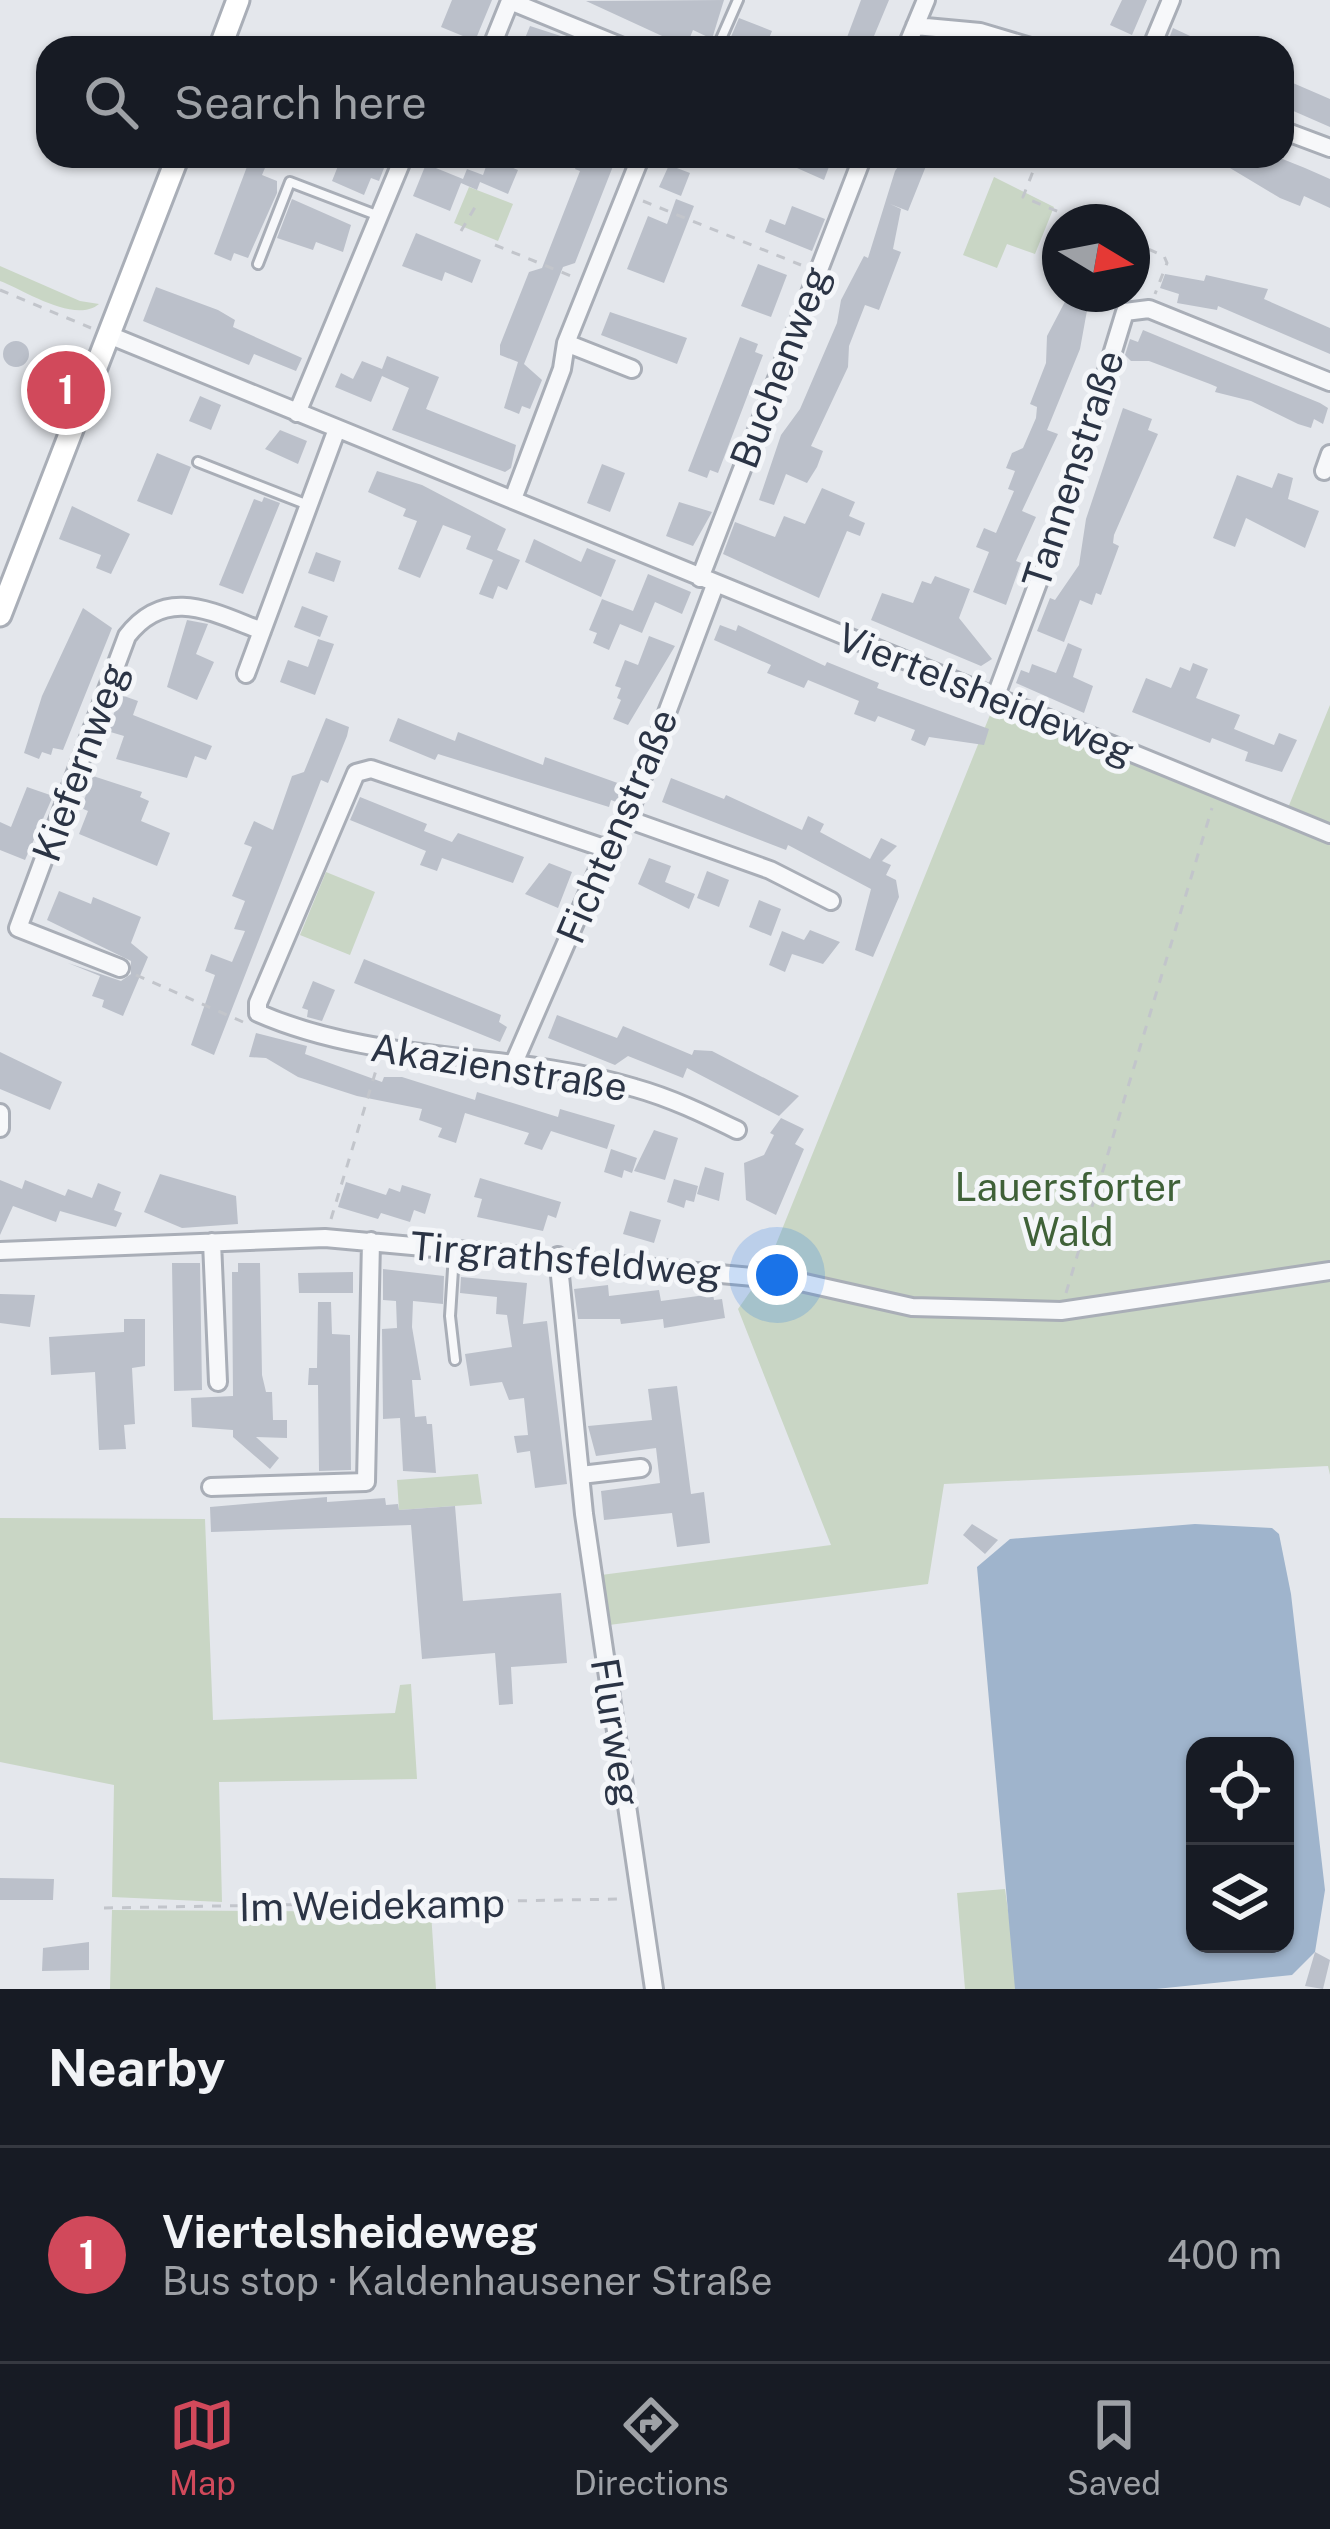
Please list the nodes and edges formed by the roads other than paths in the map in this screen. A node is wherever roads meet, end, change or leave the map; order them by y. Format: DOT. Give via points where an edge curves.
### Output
graph roads {
  1 [pos="238,0"];
  2 [pos="738,0"];
  3 [pos="926,0"];
  4 [pos="1171,0"];
  5 [pos="915,26"];
  6 [pos="224,36"];
  7 [pos="496,36"];
  8 [pos="596,36"];
  9 [pos="722,36"];
  10 [pos="911,36"];
  11 [pos="994,36"];
  12 [pos="1156,36"];
  13 [pos="1294,134"];
  14 [pos="1330,148"];
  15 [pos="173,168"];
  16 [pos="399,168"];
  17 [pos="636,168"];
  18 [pos="858,168"];
  19 [pos="379,216"];
  20 [pos="258,264"];
  21 [pos="109,335"];
  22 [pos="566,344"];
  23 [pos="632,369"];
  24 [pos="1330,382"];
  25 [pos="297,413"];
  26 [pos="337,429"];
  27 [pos="198,462"];
  28 [pos="513,499"];
  29 [pos="309,506"];
  30 [pos="708,581"];
  31 [pos="0,615"];
  32 [pos="262,631"];
  33 [pos="246,674"];
  34 [pos="995,698"];
  35 [pos="627,820"];
  36 [pos="1330,834"];
  37 [pos="607,849"];
  38 [pos="831,902"];
  39 [pos="120,968"];
  40 [pos="513,1065"];
  41 [pos="0,1114"];
  42 [pos="0,1128"];
  43 [pos="737,1130"];
  44 [pos="371,1240"];
  45 [pos="212,1242"];
  46 [pos="455,1246"];
  47 [pos="0,1251"];
  48 [pos="558,1256"];
  49 [pos="1330,1271"];
  50 [pos="455,1360"];
  51 [pos="218,1382"];
  52 [pos="641,1468"];
  53 [pos="581,1475"];
  54 [pos="211,1487"];
  55 [pos="654,1989"];
  1 -- 6 [label="main road"];
  2 -- 9 [label="lane"];
  3 -- 5 [label="street"];
  4 -- 12 [label="street"];
  5 -- 10 [label="street"];
  5 -- 11 [label="street"];
  7 -- 8 [label="street" via="510,1"];
  13 -- 14 [label="street"];
  15 -- 21 [label="main road"];
  16 -- 19 [label="street"];
  17 -- 22 [label="street"];
  18 -- 30 [label="street, Buchenweg"];
  19 -- 20 [label="lane" via="290,182"];
  19 -- 25 [label="street"];
  21 -- 25 [label="street, Viertelsheideweg"];
  21 -- 31 [label="main road"];
  22 -- 23 [label="street"];
  22 -- 28 [label="street"];
  24 -- 34 [label="street, Tannenstraße" via="1149,309 1125,312 1061,521"];
  25 -- 26 [label="street, Viertelsheideweg"];
  26 -- 28 [label="street, Viertelsheideweg"];
  26 -- 29 [label="street"];
  27 -- 29 [label="lane"];
  28 -- 30 [label="street, Viertelsheideweg"];
  29 -- 32 [label="street"];
  30 -- 34 [label="street, Viertelsheideweg"];
  30 -- 35 [label="street, Fichtenstraße"];
  32 -- 33 [label="street"];
  32 -- 39 [label="street, Kiefernweg" via="188,603 159,607 128,636 18,928"];
  34 -- 36 [label="street, Viertelsheideweg"];
  35 -- 37 [label="street, Fichtenstraße"];
  35 -- 38 [label="street" via="770,870"];
  37 -- 40 [label="street, Fichtenstraße"];
  37 -- 40 [label="street, Akazienstraße" via="371,769 356,773 258,1013 302,1033 382,1050"];
  40 -- 43 [label="street, Akazienstraße" via="633,1087"];
  41 -- 42 [label="street"];
  44 -- 45 [label="street, Tirgrathsfeldweg"];
  44 -- 46 [label="street, Tirgrathsfeldweg"];
  44 -- 54 [label="street, Tirgrathsfeldweg" via="366,1482"];
  45 -- 47 [label="street, Tirgrathsfeldweg"];
  45 -- 51 [label="street"];
  46 -- 48 [label="street, Tirgrathsfeldweg"];
  46 -- 50 [label="lane"];
  48 -- 49 [label="street, Tirgrathsfeldweg" via="796,1281 911,1307 1060,1312"];
  48 -- 53 [label="street, Flurweg"];
  52 -- 53 [label="street"];
  53 -- 55 [label="street, Flurweg"];
}
